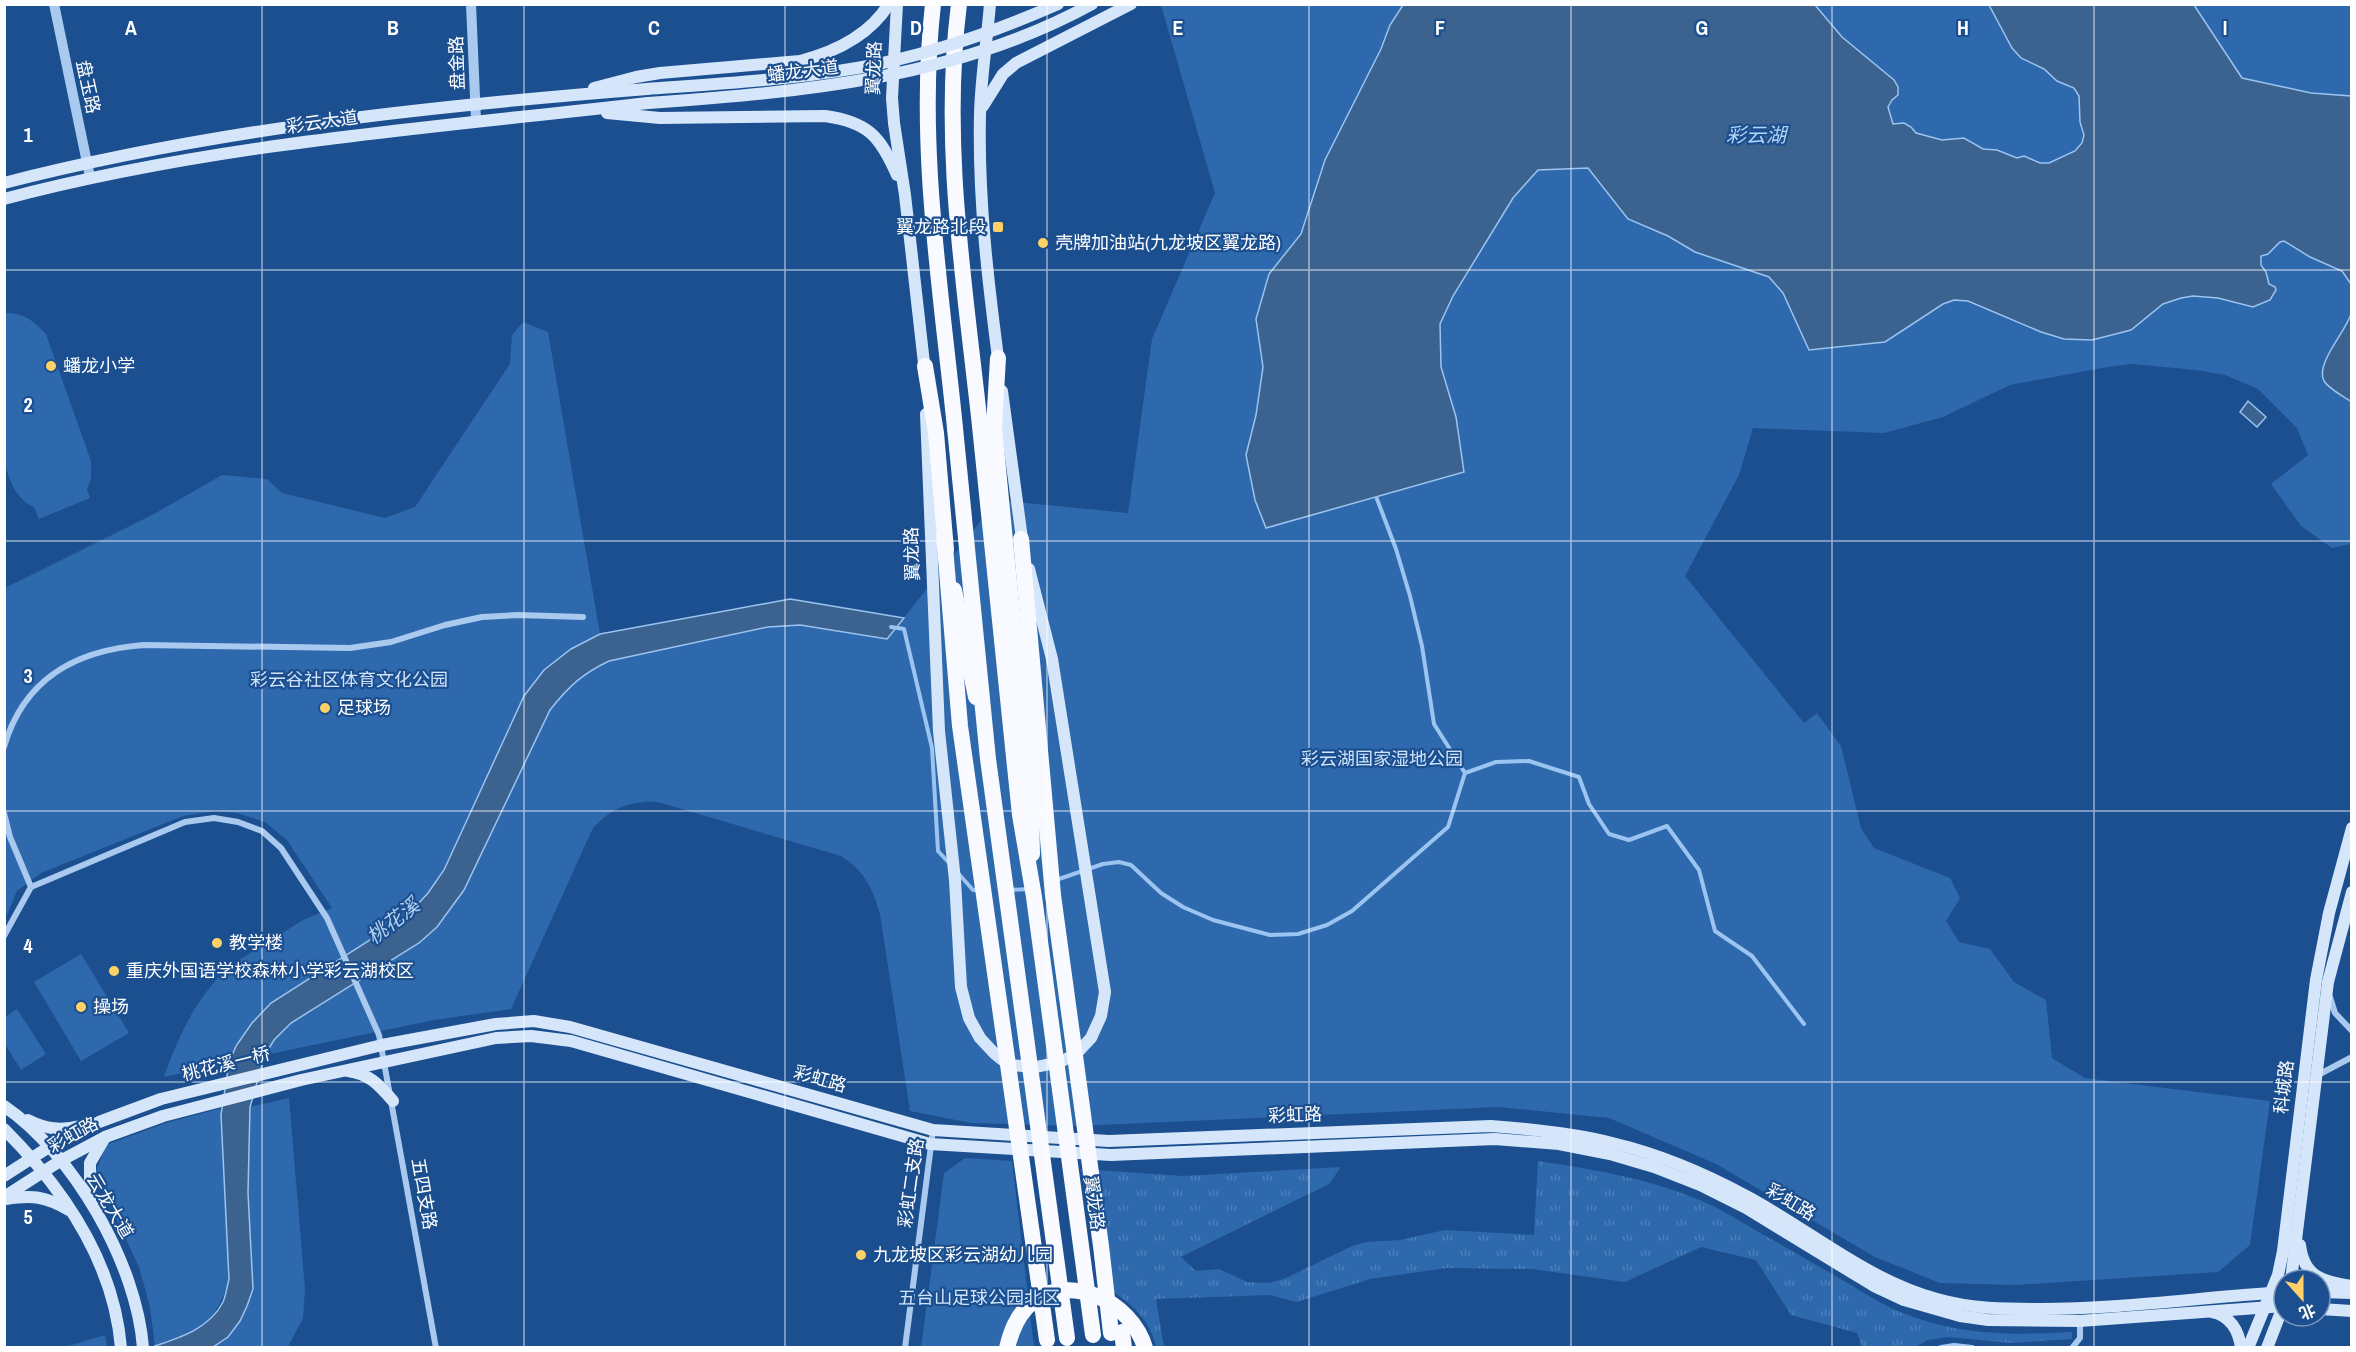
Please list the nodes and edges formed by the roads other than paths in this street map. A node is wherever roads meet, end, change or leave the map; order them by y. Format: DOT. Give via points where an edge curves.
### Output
graph roads {
  1 [pos="54,4"];
  2 [pos="471,4"];
  3 [pos="889,4"];
  4 [pos="897,4"];
  5 [pos="933,4"];
  6 [pos="959,4"];
  7 [pos="990,4"];
  8 [pos="1058,4"];
  9 [pos="1092,4"];
  10 [pos="1131,4"];
  11 [pos="647,89"];
  12 [pos="567,96"];
  13 [pos="648,102"];
  14 [pos="475,104"];
  15 [pos="582,110"];
  16 [pos="980,112"];
  17 [pos="476,120"];
  18 [pos="87,162"];
  19 [pos="90,177"];
  20 [pos="4,183"];
  21 [pos="906,195"];
  22 [pos="4,199"];
  23 [pos="998,358"];
  24 [pos="925,366"];
  25 [pos="987,426"];
  26 [pos="931,434"];
  27 [pos="944,535"];
  28 [pos="1021,538"];
  29 [pos="583,617"];
  30 [pos="4,747"];
  31 [pos="988,759"];
  32 [pos="4,813"];
  33 [pos="2352,828"];
  34 [pos="31,887"];
  35 [pos="2352,892"];
  36 [pos="4,936"];
  37 [pos="2328,982"];
  38 [pos="2352,1031"];
  39 [pos="381,1040"];
  40 [pos="2352,1057"];
  41 [pos="385,1060"];
  42 [pos="300,1064"];
  43 [pos="340,1071"];
  44 [pos="2318,1075"];
  45 [pos="301,1080"];
  46 [pos="2301,1092"];
  47 [pos="161,1099"];
  48 [pos="393,1101"];
  49 [pos="4,1106"];
  50 [pos="19,1116"];
  51 [pos="163,1116"];
  52 [pos="99,1122"];
  53 [pos="4,1130"];
  54 [pos="933,1130"];
  55 [pos="105,1137"];
  56 [pos="930,1144"];
  57 [pos="49,1147"];
  58 [pos="33,1158"];
  59 [pos="60,1161"];
  60 [pos="44,1172"];
  61 [pos="4,1176"];
  62 [pos="4,1198"];
  63 [pos="90,1199"];
  64 [pos="74,1213"];
  65 [pos="2298,1228"];
  66 [pos="2293,1268"];
  67 [pos="2352,1286"];
  68 [pos="2332,1292"];
  69 [pos="2271,1293"];
  70 [pos="2352,1293"];
  71 [pos="2265,1306"];
  72 [pos="2272,1306"];
  73 [pos="2332,1310"];
  74 [pos="2352,1311"];
  75 [pos="2184,1312"];
  76 [pos="2080,1321"];
  77 [pos="2275,1328"];
  78 [pos="1117,1340"];
  79 [pos="1093,1341"];
  80 [pos="142,1343"];
  81 [pos="1067,1343"];
  82 [pos="1048,1344"];
  83 [pos="121,1346"];
  84 [pos="435,1347"];
  85 [pos="905,1347"];
  86 [pos="1007,1347"];
  87 [pos="1145,1347"];
  88 [pos="1941,1347"];
  89 [pos="1972,1347"];
  90 [pos="2072,1347"];
  91 [pos="2241,1347"];
  92 [pos="2248,1347"];
  93 [pos="2267,1347"];
  1 -- 18 [label="street, 盘玉路"];
  2 -- 14 [label="street, 盘金路"];
  3 -- 12 [label="main road" via="876,21 842,47 800,62 636,76"];
  4 -- 21 [label="main road, 翼龙路" via="892,98"];
  5 -- 31 [label="highway, bridge" via="927,106 929,161"];
  6 -- 25 [label="highway, 翼龙路" via="951,105 953,169"];
  7 -- 16 [label="main road, 翼龙路"];
  8 -- 11 [label="main road, 蟠龙大道, bridge" via="970,38 858,68 758,81"];
  9 -- 13 [label="main road, 蟠龙大道, bridge" via="1024,35 915,71 759,95"];
  10 -- 16 [label="main road" via="1016,63 1003,74"];
  11 -- 12 [label="main road, 彩云大道"];
  12 -- 14 [label="main road, 彩云大道"];
  13 -- 15 [label="main road, 彩云大道"];
  14 -- 17 [label="street, 盘金路"];
  14 -- 18 [label="main road, 彩云大道" via="291,126"];
  15 -- 17 [label="main road, 彩云大道"];
  15 -- 21 [label="main road" via="660,118 842,118 869,130 881,141"];
  16 -- 23 [label="main road, 翼龙路" via="986,253"];
  17 -- 19 [label="main road, 彩云大道" via="300,142"];
  18 -- 19 [label="street, 盘玉路"];
  18 -- 20 [label="main road, 彩云大道"];
  19 -- 22 [label="main road, 彩云大道"];
  21 -- 24 [label="main road, 翼龙路"];
  23 -- 25 [label="highway"];
  23 -- 28 [label="main road, 翼龙路"];
  24 -- 26 [label="highway"];
  25 -- 79 [label="highway, 翼龙路, bridge" via="1020,815"];
  26 -- 27 [label="highway"];
  26 -- 28 [label="main road, 翼龙路, bridge" via="939,731 955,880 961,987 969,1018 994,1053 1010,1065 1036,1067 1076,1054 1091,1038 1101,1016 1105,992 1052,659"];
  27 -- 31 [label="highway, bridge"];
  27 -- 82 [label="highway, bridge" via="960,726"];
  28 -- 78 [label="highway, bridge" via="1053,895"];
  29 -- 30 [label="street" via="482,617 391,642 350,648 117,647 64,666 39,685 22,705"];
  31 -- 81 [label="highway, bridge"];
  32 -- 34 [label="street"];
  33 -- 46 [label="main road, 科城路" via="2316,980"];
  34 -- 36 [label="street"];
  34 -- 39 [label="street, 五四支路" via="185,822 220,819 262,831 281,848 327,918"];
  35 -- 37 [label="main road, 科城路"];
  37 -- 38 [label="street" via="2335,1013"];
  37 -- 44 [label="main road, 科城路"];
  39 -- 41 [label="street, 五四支路"];
  39 -- 42 [label="main road, 彩虹路"];
  39 -- 54 [label="main road, 彩虹路" via="534,1021 570,1027"];
  40 -- 44 [label="street"];
  41 -- 43 [label="main road, 彩虹路"];
  41 -- 48 [label="street, 五四支路"];
  41 -- 56 [label="main road, 彩虹路" via="496,1038 531,1036 571,1041"];
  42 -- 47 [label="main road, 桃花溪一桥"];
  43 -- 45 [label="main road, 彩虹路"];
  43 -- 48 [label="main road" via="368,1076"];
  44 -- 46 [label="street"];
  44 -- 65 [label="main road, 科城路"];
  45 -- 51 [label="main road, 桃花溪一桥"];
  46 -- 69 [label="main road, 科城路" via="2287,1226"];
  47 -- 52 [label="main road, 彩虹路"];
  48 -- 84 [label="street, 五四支路"];
  49 -- 50 [label="main road, 云龙大道"];
  50 -- 52 [label="main road" via="55,1130"];
  50 -- 57 [label="main road, 云龙大道"];
  51 -- 55 [label="main road, 彩虹路"];
  52 -- 57 [label="main road, 彩虹路"];
  53 -- 58 [label="main road, 云龙大道"];
  54 -- 56 [label="street, 彩虹二支路"];
  54 -- 69 [label="main road, 彩虹路" via="1109,1140 1491,1125 1552,1131 1614,1143 1703,1176 1750,1198 1880,1276 1962,1305 1989,1309 2078,1309"];
  55 -- 59 [label="main road, 彩虹路"];
  55 -- 63 [label="main road" via="90,1163"];
  56 -- 76 [label="main road, 彩虹路" via="1111,1155 1495,1139 1559,1144 1632,1161 1700,1185 1746,1208 1875,1286 1931,1309 1988,1320"];
  56 -- 85 [label="street, 彩虹二支路"];
  57 -- 58 [label="main road, 彩虹路"];
  57 -- 59 [label="main road, 云龙大道"];
  58 -- 60 [label="main road, 云龙大道"];
  58 -- 61 [label="main road, 彩虹路"];
  59 -- 60 [label="main road, 彩虹路"];
  59 -- 63 [label="main road, 云龙大道"];
  60 -- 62 [label="main road, 彩虹路"];
  60 -- 64 [label="main road, 云龙大道"];
  62 -- 64 [label="main road" via="41,1197"];
  63 -- 80 [label="main road, 云龙大道" via="134,1295"];
  64 -- 83 [label="main road, 云龙大道" via="112,1302"];
  65 -- 66 [label="main road, 科城路"];
  65 -- 67 [label="main road" via="2302,1256 2313,1274 2324,1281"];
  68 -- 70 [label="main road"];
  69 -- 71 [label="main road, 科城路"];
  71 -- 72 [label="main road, 彩虹路"];
  71 -- 75 [label="main road, 彩虹路"];
  71 -- 92 [label="main road, 科城路"];
  73 -- 74 [label="main road"];
  75 -- 76 [label="main road, 彩虹路"];
  75 -- 91 [label="main road" via="2215,1312 2226,1317"];
  76 -- 90 [label="street" via="2080,1338"];
  77 -- 93 [label="main road"];
  86 -- 87 [label="highway" via="1011,1332 1028,1306 1058,1290 1076,1290 1108,1300 1133,1323"];
  88 -- 89 [label="street"];
}
